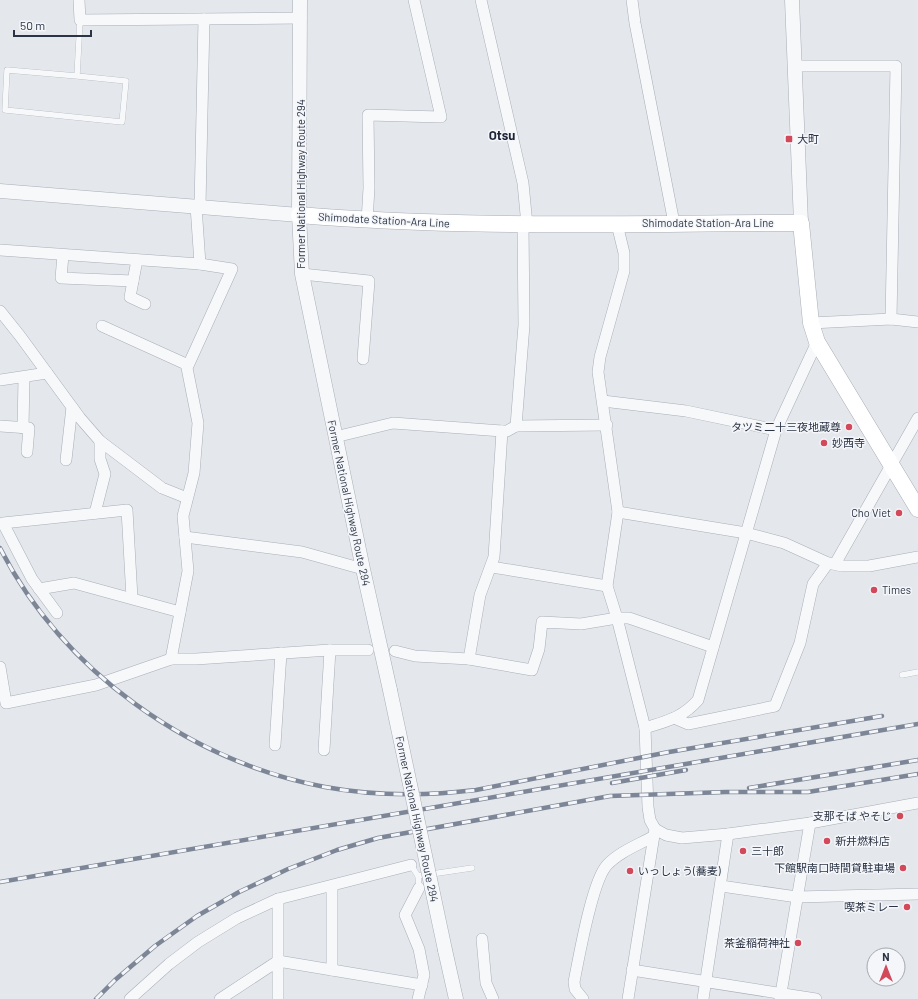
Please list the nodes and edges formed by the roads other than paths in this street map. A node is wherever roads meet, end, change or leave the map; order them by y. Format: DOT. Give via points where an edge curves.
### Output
graph roads {
  1 [pos="79,0"];
  2 [pos="300,0"];
  3 [pos="414,0"];
  4 [pos="481,0"];
  5 [pos="632,0"];
  6 [pos="792,0"];
  7 [pos="301,18"];
  8 [pos="204,19"];
  9 [pos="80,20"];
  10 [pos="794,66"];
  11 [pos="77,76"];
  12 [pos="0,191"];
  13 [pos="198,206"];
  14 [pos="299,215"];
  15 [pos="366,221"];
  16 [pos="674,223"];
  17 [pos="802,223"];
  18 [pos="618,224"];
  19 [pos="525,225"];
  20 [pos="0,250"];
  21 [pos="63,255"];
  22 [pos="137,260"];
  23 [pos="200,264"];
  24 [pos="302,274"];
  25 [pos="133,281"];
  26 [pos="145,304"];
  27 [pos="0,311"];
  28 [pos="891,319"];
  29 [pos="918,322"];
  30 [pos="811,323"];
  31 [pos="102,326"];
  32 [pos="817,342"];
  33 [pos="364,359"];
  34 [pos="188,365"];
  35 [pos="48,373"];
  36 [pos="24,378"];
  37 [pos="0,380"];
  38 [pos="603,401"];
  39 [pos="72,407"];
  40 [pos="918,418"];
  41 [pos="607,425"];
  42 [pos="0,426"];
  43 [pos="516,426"];
  44 [pos="23,428"];
  45 [pos="776,430"];
  46 [pos="502,432"];
  47 [pos="335,437"];
  48 [pos="100,441"];
  49 [pos="27,452"];
  50 [pos="66,460"];
  51 [pos="890,466"];
  52 [pos="187,498"];
  53 [pos="918,509"];
  54 [pos="618,512"];
  55 [pos="95,513"];
  56 [pos="746,533"];
  57 [pos="185,537"];
  58 [pos="918,557"];
  59 [pos="831,563"];
  60 [pos="492,567"];
  61 [pos="363,569"];
  62 [pos="607,586"];
  63 [pos="39,589"];
  64 [pos="132,598"];
  65 [pos="180,612"];
  66 [pos="57,613"];
  67 [pos="618,618"];
  68 [pos="713,647"];
  69 [pos="330,650"];
  70 [pos="368,650"];
  71 [pos="395,651"];
  72 [pos="281,653"];
  73 [pos="170,659"];
  74 [pos="469,659"];
  75 [pos="0,667"];
  76 [pos="918,672"];
  77 [pos="902,675"];
  78 [pos="674,718"];
  79 [pos="645,728"];
  80 [pos="275,745"];
  81 [pos="324,750"];
  82 [pos="918,803"];
  83 [pos="810,823"];
  84 [pos="654,832"];
  85 [pos="728,834"];
  86 [pos="411,865"];
  87 [pos="472,868"];
  88 [pos="418,876"];
  89 [pos="332,886"];
  90 [pos="720,886"];
  91 [pos="419,888"];
  92 [pos="918,894"];
  93 [pos="797,897"];
  94 [pos="278,899"];
  95 [pos="483,939"];
  96 [pos="278,962"];
  97 [pos="332,970"];
  98 [pos="632,970"];
  99 [pos="706,981"];
  100 [pos="422,984"];
  101 [pos="780,996"];
  102 [pos="130,999"];
  103 [pos="220,999"];
  104 [pos="278,999"];
  105 [pos="418,999"];
  106 [pos="456,999"];
  107 [pos="493,999"];
  108 [pos="583,999"];
  109 [pos="628,999"];
  110 [pos="704,999"];
  111 [pos="816,999"];
  1 -- 9 [label="street"];
  2 -- 7 [label="street, Former National Highway Route 294"];
  3 -- 15 [label="street" via="441,118 368,115 369,188"];
  4 -- 19 [label="street" via="523,183"];
  5 -- 16 [label="street"];
  6 -- 10 [label="street"];
  7 -- 8 [label="street"];
  7 -- 14 [label="street, Former National Highway Route 294"];
  8 -- 9 [label="street"];
  8 -- 13 [label="street"];
  9 -- 11 [label="lane"];
  10 -- 17 [label="street"];
  10 -- 28 [label="street" via="896,66"];
  11 -- 11 [label="lane" via="126,81 122,122 4,110 7,70"];
  12 -- 13 [label="street"];
  13 -- 14 [label="street"];
  13 -- 23 [label="street"];
  14 -- 15 [label="main road, Shimodate Station-Ara Line"];
  14 -- 24 [label="street, Former National Highway Route 294"];
  15 -- 19 [label="main road, Shimodate Station-Ara Line"];
  16 -- 17 [label="main road, Shimodate Station-Ara Line"];
  16 -- 18 [label="main road, Shimodate Station-Ara Line"];
  17 -- 30 [label="main road"];
  18 -- 19 [label="main road, Shimodate Station-Ara Line"];
  18 -- 38 [label="street" via="624,253 624,271 600,357 598,372"];
  19 -- 43 [label="street" via="524,325"];
  20 -- 21 [label="street"];
  21 -- 22 [label="street"];
  21 -- 25 [label="street" via="61,278"];
  22 -- 23 [label="street"];
  22 -- 25 [label="street"];
  23 -- 34 [label="street" via="232,269"];
  24 -- 33 [label="street" via="369,282"];
  24 -- 47 [label="street, Former National Highway Route 294"];
  25 -- 26 [label="street" via="130,297"];
  27 -- 35 [label="street"];
  28 -- 29 [label="street"];
  28 -- 30 [label="street"];
  30 -- 32 [label="main road"];
  31 -- 34 [label="street"];
  32 -- 45 [label="street"];
  32 -- 51 [label="main road"];
  34 -- 52 [label="street" via="198,423 194,473"];
  35 -- 36 [label="street"];
  35 -- 39 [label="street"];
  36 -- 37 [label="street"];
  36 -- 44 [label="street"];
  38 -- 41 [label="street"];
  38 -- 45 [label="street" via="686,412"];
  39 -- 48 [label="street"];
  39 -- 50 [label="street"];
  40 -- 51 [label="street"];
  41 -- 43 [label="street"];
  41 -- 54 [label="street"];
  42 -- 44 [label="street"];
  43 -- 46 [label="street"];
  44 -- 49 [label="street" via="29,428"];
  45 -- 56 [label="street"];
  46 -- 47 [label="street" via="393,423"];
  46 -- 60 [label="street"];
  47 -- 61 [label="street, Former National Highway Route 294"];
  48 -- 52 [label="street" via="162,488"];
  48 -- 55 [label="street" via="100,459 105,474"];
  51 -- 53 [label="main road"];
  51 -- 59 [label="street"];
  52 -- 57 [label="street" via="183,516"];
  54 -- 56 [label="street"];
  54 -- 62 [label="street"];
  55 -- 63 [label="street" via="3,523"];
  55 -- 64 [label="street" via="127,510"];
  56 -- 59 [label="street" via="784,543"];
  56 -- 68 [label="street"];
  57 -- 61 [label="street" via="302,552"];
  57 -- 65 [label="street" via="188,570"];
  58 -- 59 [label="street" via="869,566 842,566"];
  59 -- 78 [label="street" via="812,584 800,643 776,706 688,724"];
  60 -- 62 [label="street"];
  60 -- 74 [label="street" via="480,595"];
  61 -- 106 [label="street, Former National Highway Route 294, bridge"];
  62 -- 67 [label="street"];
  63 -- 64 [label="street" via="74,583"];
  63 -- 66 [label="street"];
  64 -- 65 [label="street"];
  65 -- 73 [label="street"];
  67 -- 68 [label="street" via="629,618"];
  67 -- 74 [label="street" via="581,624 542,622 539,649 532,670"];
  67 -- 79 [label="street"];
  68 -- 78 [label="street" via="698,700 689,710"];
  69 -- 70 [label="street"];
  69 -- 72 [label="street"];
  69 -- 81 [label="street"];
  71 -- 74 [label="street" via="415,656"];
  72 -- 73 [label="street"];
  72 -- 80 [label="street"];
  73 -- 75 [label="street" via="96,685 6,703"];
  76 -- 77 [label="lane"];
  78 -- 79 [label="street"];
  79 -- 84 [label="street" via="648,807"];
  82 -- 83 [label="street"];
  83 -- 85 [label="street"];
  83 -- 93 [label="street"];
  84 -- 85 [label="street" via="682,838"];
  84 -- 98 [label="street"];
  84 -- 108 [label="street" via="613,859 606,866 598,882 574,982 574,989"];
  85 -- 90 [label="street"];
  86 -- 88 [label="lane"];
  86 -- 89 [label="street"];
  87 -- 88 [label="lane"];
  88 -- 91 [label="lane"];
  89 -- 94 [label="street"];
  89 -- 97 [label="street"];
  90 -- 93 [label="street"];
  90 -- 99 [label="street"];
  91 -- 100 [label="street" via="405,915 419,949 424,975"];
  92 -- 93 [label="street"];
  93 -- 101 [label="street"];
  94 -- 96 [label="street"];
  94 -- 102 [label="street" via="237,918 198,942"];
  95 -- 107 [label="street" via="486,983"];
  96 -- 97 [label="street"];
  96 -- 103 [label="street"];
  96 -- 104 [label="street"];
  97 -- 100 [label="street"];
  98 -- 99 [label="street"];
  98 -- 109 [label="street"];
  99 -- 101 [label="street"];
  99 -- 110 [label="street"];
  100 -- 105 [label="street"];
  101 -- 111 [label="street"];
}
